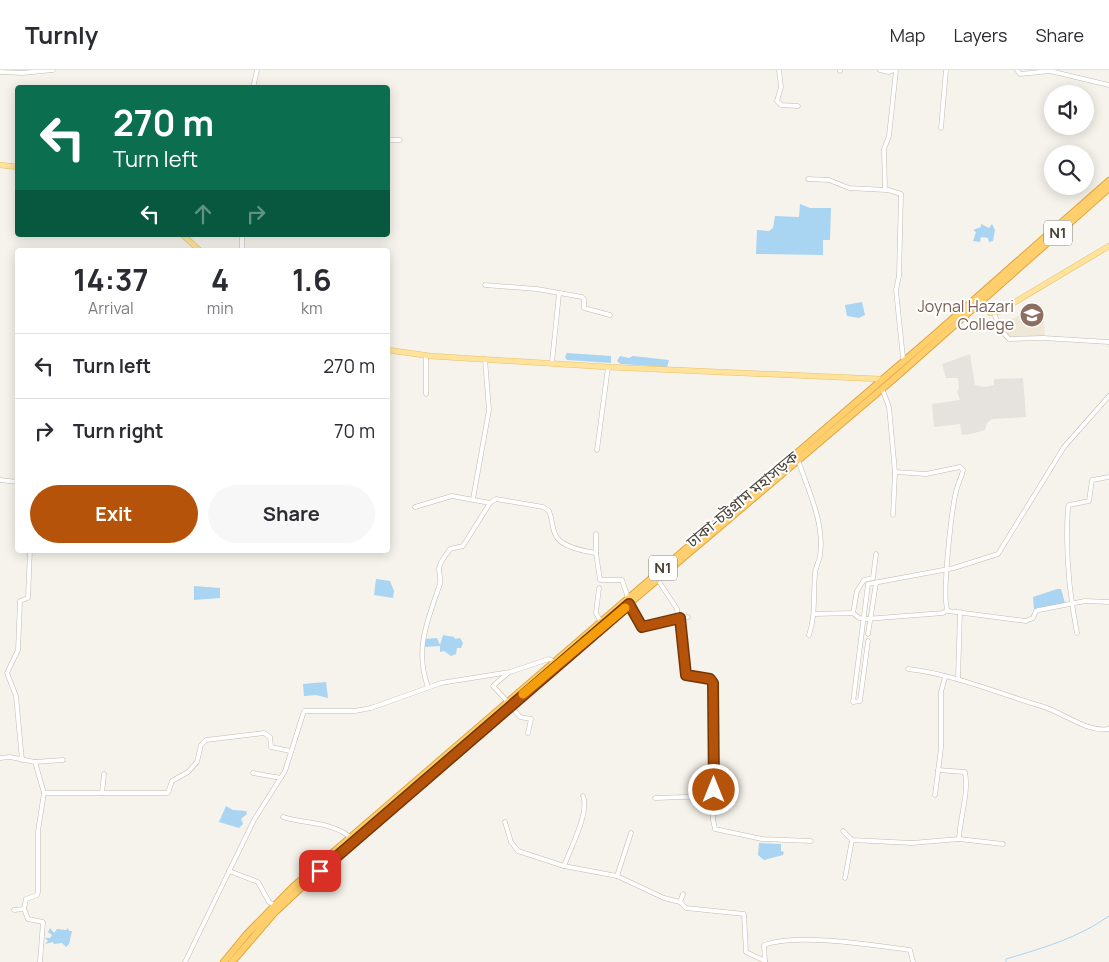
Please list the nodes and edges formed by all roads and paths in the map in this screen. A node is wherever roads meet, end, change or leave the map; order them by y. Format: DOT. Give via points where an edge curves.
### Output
graph roads {
  1 [pos="53,70"];
  2 [pos="257,70"];
  3 [pos="779,70"];
  4 [pos="880,70"];
  5 [pos="895,70"];
  6 [pos="946,70"];
  7 [pos="1017,70"];
  8 [pos="0,72"];
  9 [pos="254,85"];
  10 [pos="1109,85"];
  11 [pos="798,106"];
  12 [pos="941,128"];
  13 [pos="390,140"];
  14 [pos="400,140"];
  15 [pos="0,165"];
  16 [pos="15,167"];
  17 [pos="808,179"];
  18 [pos="1109,181"];
  19 [pos="1109,188"];
  20 [pos="886,190"];
  21 [pos="185,237"];
  22 [pos="1109,246"];
  23 [pos="197,248"];
  24 [pos="1012,269"];
  25 [pos="1004,276"];
  26 [pos="485,285"];
  27 [pos="559,294"];
  28 [pos="979,303"];
  29 [pos="963,312"];
  30 [pos="994,313"];
  31 [pos="610,315"];
  32 [pos="1109,342"];
  33 [pos="929,343"];
  34 [pos="390,350"];
  35 [pos="426,355"];
  36 [pos="903,358"];
  37 [pos="485,359"];
  38 [pos="552,362"];
  39 [pos="608,367"];
  40 [pos="870,378"];
  41 [pos="880,379"];
  42 [pos="873,384"];
  43 [pos="883,391"];
  44 [pos="426,394"];
  45 [pos="1109,396"];
  46 [pos="858,403"];
  47 [pos="597,450"];
  48 [pos="797,459"];
  49 [pos="895,472"];
  50 [pos="1109,477"];
  51 [pos="0,480"];
  52 [pos="15,482"];
  53 [pos="472,500"];
  54 [pos="490,503"];
  55 [pos="415,506"];
  56 [pos="893,515"];
  57 [pos="710,530"];
  58 [pos="596,534"];
  59 [pos="704,536"];
  60 [pos="30,553"];
  61 [pos="596,554"];
  62 [pos="876,554"];
  63 [pos="947,569"];
  64 [pos="658,580"];
  65 [pos="876,583"];
  66 [pos="599,588"];
  67 [pos="629,601"];
  68 [pos="1109,602"];
  69 [pos="1072,604"];
  70 [pos="947,610"];
  71 [pos="960,612"];
  72 [pos="853,613"];
  73 [pos="814,614"];
  74 [pos="688,617"];
  75 [pos="680,618"];
  76 [pos="863,618"];
  77 [pos="870,618"];
  78 [pos="601,622"];
  79 [pos="1077,633"];
  80 [pos="868,634"];
  81 [pos="809,635"];
  82 [pos="868,641"];
  83 [pos="555,662"];
  84 [pos="908,668"];
  85 [pos="508,673"];
  86 [pos="945,677"];
  87 [pos="958,679"];
  88 [pos="428,687"];
  89 [pos="508,703"];
  90 [pos="1109,729"];
  91 [pos="528,733"];
  92 [pos="290,751"];
  93 [pos="0,758"];
  94 [pos="22,760"];
  95 [pos="63,760"];
  96 [pos="35,762"];
  97 [pos="938,770"];
  98 [pos="254,773"];
  99 [pos="104,774"];
  100 [pos="281,778"];
  101 [pos="714,790"];
  102 [pos="732,792"];
  103 [pos="44,793"];
  104 [pos="102,793"];
  105 [pos="935,795"];
  106 [pos="583,796"];
  107 [pos="713,796"];
  108 [pos="655,798"];
  109 [pos="283,817"];
  110 [pos="505,822"];
  111 [pos="843,831"];
  112 [pos="632,833"];
  113 [pos="351,838"];
  114 [pos="959,839"];
  115 [pos="852,840"];
  116 [pos="812,841"];
  117 [pos="1003,844"];
  118 [pos="564,866"];
  119 [pos="229,871"];
  120 [pos="617,876"];
  121 [pos="845,878"];
  122 [pos="684,894"];
  123 [pos="680,902"];
  124 [pos="274,905"];
  125 [pos="24,909"];
  126 [pos="14,910"];
  127 [pos="40,962"];
  128 [pos="185,962"];
  129 [pos="224,962"];
  130 [pos="232,962"];
  131 [pos="765,962"];
  132 [pos="913,962"];
  1 -- 8 [label="street"];
  2 -- 9 [label="street"];
  3 -- 11 [label="street" via="781,86 777,101"];
  4 -- 5 [label="street"];
  5 -- 20 [label="street" via="889,136 884,149"];
  6 -- 12 [label="street"];
  7 -- 10 [label="street" via="1020,74 1050,71"];
  13 -- 14 [label="street"];
  15 -- 16 [label="main road"];
  17 -- 20 [label="street" via="829,180 849,188"];
  18 -- 24 [label="highway, ঢাকা-চট্টগ্রাম মহাসড়ক / N1"];
  19 -- 24 [label="highway, ঢাকা-চট্টগ্রাম মহাসড়ক / N1"];
  20 -- 36 [label="street" via="901,194 896,290"];
  21 -- 23 [label="main road"];
  22 -- 30 [label="main road"];
  24 -- 25 [label="highway, ঢাকা-চট্টগ্রাম মহাসড়ক / N1"];
  25 -- 28 [label="highway, ঢাকা-চট্টগ্রাম মহাসড়ক / N1"];
  25 -- 29 [label="highway, ঢাকা-চট্টগ্রাম মহাসড়ক / N1"];
  26 -- 27 [label="street"];
  27 -- 31 [label="street" via="582,297 584,308"];
  27 -- 38 [label="street"];
  28 -- 29 [label="highway, ঢাকা-চট্টগ্রাম মহাসড়ক / N1"];
  28 -- 30 [label="main road"];
  29 -- 33 [label="highway, ঢাকা-চট্টগ্রাম মহাসড়ক / N1"];
  30 -- 32 [label="street" via="1000,329 1009,339"];
  33 -- 36 [label="main road"];
  33 -- 43 [label="main road" via="914,364"];
  33 -- 46 [label="highway, ঢাকা-চট্টগ্রাম মহাসড়ক / N1"];
  34 -- 35 [label="main road"];
  35 -- 37 [label="main road"];
  35 -- 44 [label="street"];
  36 -- 41 [label="main road"];
  37 -- 38 [label="main road"];
  37 -- 53 [label="street" via="489,410"];
  38 -- 39 [label="main road"];
  39 -- 40 [label="main road"];
  39 -- 47 [label="street"];
  40 -- 41 [label="main road"];
  40 -- 42 [label="main road"];
  41 -- 42 [label="main road"];
  42 -- 46 [label="main road"];
  43 -- 46 [label="main road"];
  43 -- 49 [label="street" via="889,407"];
  45 -- 63 [label="street" via="1064,447 998,554"];
  46 -- 48 [label="highway, ঢাকা-চট্টগ্রাম মহাসড়ক / N1"];
  46 -- 57 [label="highway, ঢাকা-চট্টগ্রাম মহাসড়ক / N1"];
  48 -- 57 [label="highway, ঢাকা-চট্টগ্রাম মহাসড়ক / N1"];
  48 -- 73 [label="street" via="820,532"];
  49 -- 56 [label="street"];
  49 -- 63 [label="street" via="926,474 960,467 963,470 954,501"];
  50 -- 69 [label="street" via="1092,480 1089,501 1068,508 1066,535"];
  51 -- 52 [label="street"];
  53 -- 54 [label="street"];
  53 -- 55 [label="street" via="452,496"];
  54 -- 61 [label="street" via="499,498 544,507 550,513 560,542"];
  54 -- 88 [label="street" via="468,540 463,546 450,549 440,566 441,580 431,603 420,648"];
  57 -- 59 [label="highway, ঢাকা-চট্টগ্রাম মহাসড়ক / N1"];
  58 -- 61 [label="street"];
  59 -- 64 [label="highway, ঢাকা-চট্টগ্রাম মহাসড়ক / N1"];
  59 -- 67 [label="highway, ঢাকা-চট্টগ্রাম মহাসড়ক / N1"];
  60 -- 94 [label="street" via="28,598 20,600 18,650 7,673 16,696"];
  61 -- 67 [label="street" via="600,580 622,580"];
  62 -- 72 [label="street" via="874,578 864,580 857,591"];
  63 -- 65 [label="street"];
  63 -- 70 [label="street"];
  64 -- 67 [label="highway, ঢাকা-চট্টগ্রাম মহাসড়ক / N1"];
  64 -- 75 [label="street"];
  65 -- 76 [label="street" via="868,584"];
  65 -- 77 [label="street"];
  66 -- 78 [label="street" via="596,613"];
  67 -- 75 [label="street" via="642,627"];
  67 -- 78 [label="highway, ঢাকা-চট্টগ্রাম মহাসড়ক / N1"];
  67 -- 89 [label="highway, ঢাকা-চট্টগ্রাম মহাসড়ক / N1"];
  68 -- 69 [label="street"];
  69 -- 71 [label="street" via="1037,610 1033,618 1022,622"];
  69 -- 79 [label="street"];
  70 -- 71 [label="street"];
  70 -- 77 [label="street" via="943,614"];
  71 -- 87 [label="street"];
  72 -- 73 [label="street"];
  72 -- 76 [label="street"];
  73 -- 81 [label="street"];
  74 -- 75 [label="street"];
  75 -- 101 [label="street" via="686,675 710,679 713,683"];
  76 -- 77 [label="street"];
  76 -- 82 [label="street" via="853,702 860,701"];
  77 -- 80 [label="street"];
  78 -- 83 [label="highway, ঢাকা-চট্টগ্রাম মহাসড়ক / N1"];
  83 -- 85 [label="street" via="545,660"];
  83 -- 89 [label="highway, ঢাকা-চট্টগ্রাম মহাসড়ক / N1"];
  84 -- 86 [label="street"];
  85 -- 88 [label="street" via="441,682"];
  85 -- 89 [label="street" via="493,686"];
  86 -- 87 [label="street"];
  86 -- 97 [label="street" via="941,692"];
  87 -- 90 [label="street" via="1043,706 1093,730"];
  88 -- 92 [label="street" via="355,711 304,710"];
  89 -- 91 [label="street" via="520,717 530,719"];
  89 -- 113 [label="highway, ঢাকা-চট্টগ্রাম মহাসড়ক / N1"];
  89 -- 130 [label="highway, ঢাকা-চট্টগ্রাম মহাসড়ক / N1" via="275,912"];
  92 -- 100 [label="street"];
  92 -- 104 [label="street" via="271,747 270,737 264,733 206,740 201,745 197,762 188,772 172,781 168,793"];
  93 -- 94 [label="street"];
  94 -- 96 [label="street"];
  95 -- 96 [label="street"];
  96 -- 103 [label="street"];
  97 -- 105 [label="street"];
  97 -- 114 [label="street" via="965,772 967,783"];
  98 -- 100 [label="street"];
  99 -- 104 [label="street"];
  100 -- 119 [label="street" via="254,820"];
  101 -- 102 [label="street"];
  101 -- 107 [label="street"];
  103 -- 104 [label="street"];
  103 -- 125 [label="street" via="38,830 37,895 26,899"];
  106 -- 118 [label="street" via="586,802 584,813"];
  107 -- 108 [label="street"];
  107 -- 116 [label="street" via="713,820 717,830 762,839"];
  109 -- 113 [label="street" via="338,828"];
  110 -- 118 [label="street" via="511,842 518,851"];
  111 -- 115 [label="street"];
  112 -- 120 [label="street"];
  113 -- 124 [label="highway, ঢাকা-চট্টগ্রাম মহাসড়ক / N1"];
  114 -- 115 [label="street" via="912,843"];
  114 -- 117 [label="street"];
  115 -- 121 [label="street"];
  118 -- 120 [label="street"];
  119 -- 124 [label="street" via="258,882"];
  119 -- 128 [label="street"];
  120 -- 123 [label="street"];
  122 -- 123 [label="street"];
  123 -- 131 [label="street" via="686,908 744,914 746,952"];
  124 -- 129 [label="highway, ঢাকা-চট্টগ্রাম মহাসড়ক / N1"];
  125 -- 126 [label="street"];
  125 -- 127 [label="street" via="27,918 43,922"];
  131 -- 132 [label="street" via="764,945 796,941 858,943 910,950"];
}
